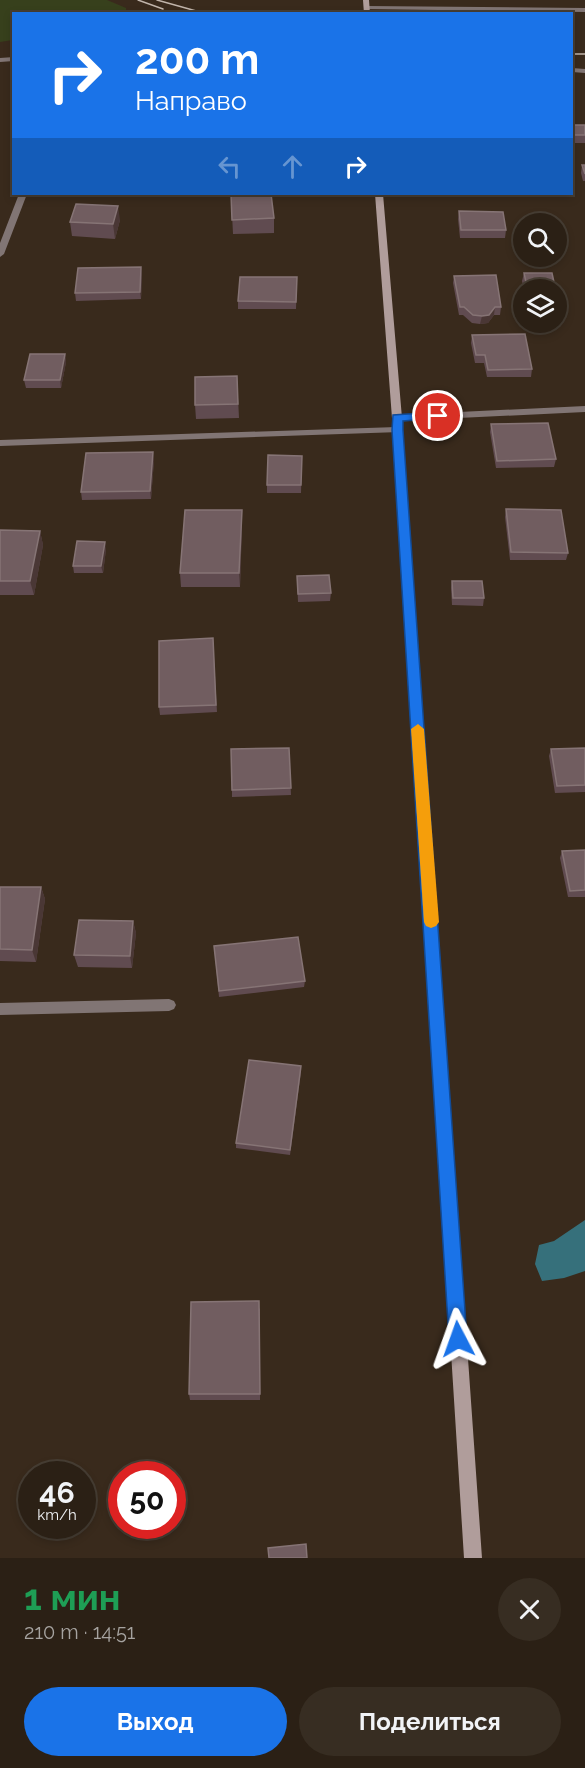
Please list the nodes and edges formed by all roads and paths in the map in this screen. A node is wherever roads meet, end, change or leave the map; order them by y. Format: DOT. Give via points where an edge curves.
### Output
graph roads {
  1 [pos="366,0"];
  2 [pos="561,0"];
  3 [pos="564,10"];
  4 [pos="585,10"];
  5 [pos="367,11"];
  6 [pos="23,195"];
  7 [pos="379,195"];
  8 [pos="0,254"];
  9 [pos="585,409"];
  10 [pos="397,424"];
  11 [pos="0,442"];
  12 [pos="169,1005"];
  13 [pos="0,1009"];
  14 [pos="473,1558"];
  1 -- 5 [label="main road"];
  2 -- 3 [label="street"];
  3 -- 4 [label="street"];
  3 -- 5 [label="street"];
  6 -- 8 [label="street"];
  7 -- 10 [label="main road"];
  9 -- 10 [label="street"];
  10 -- 11 [label="street"];
  10 -- 14 [label="main road"];
  12 -- 13 [label="street"];
}
